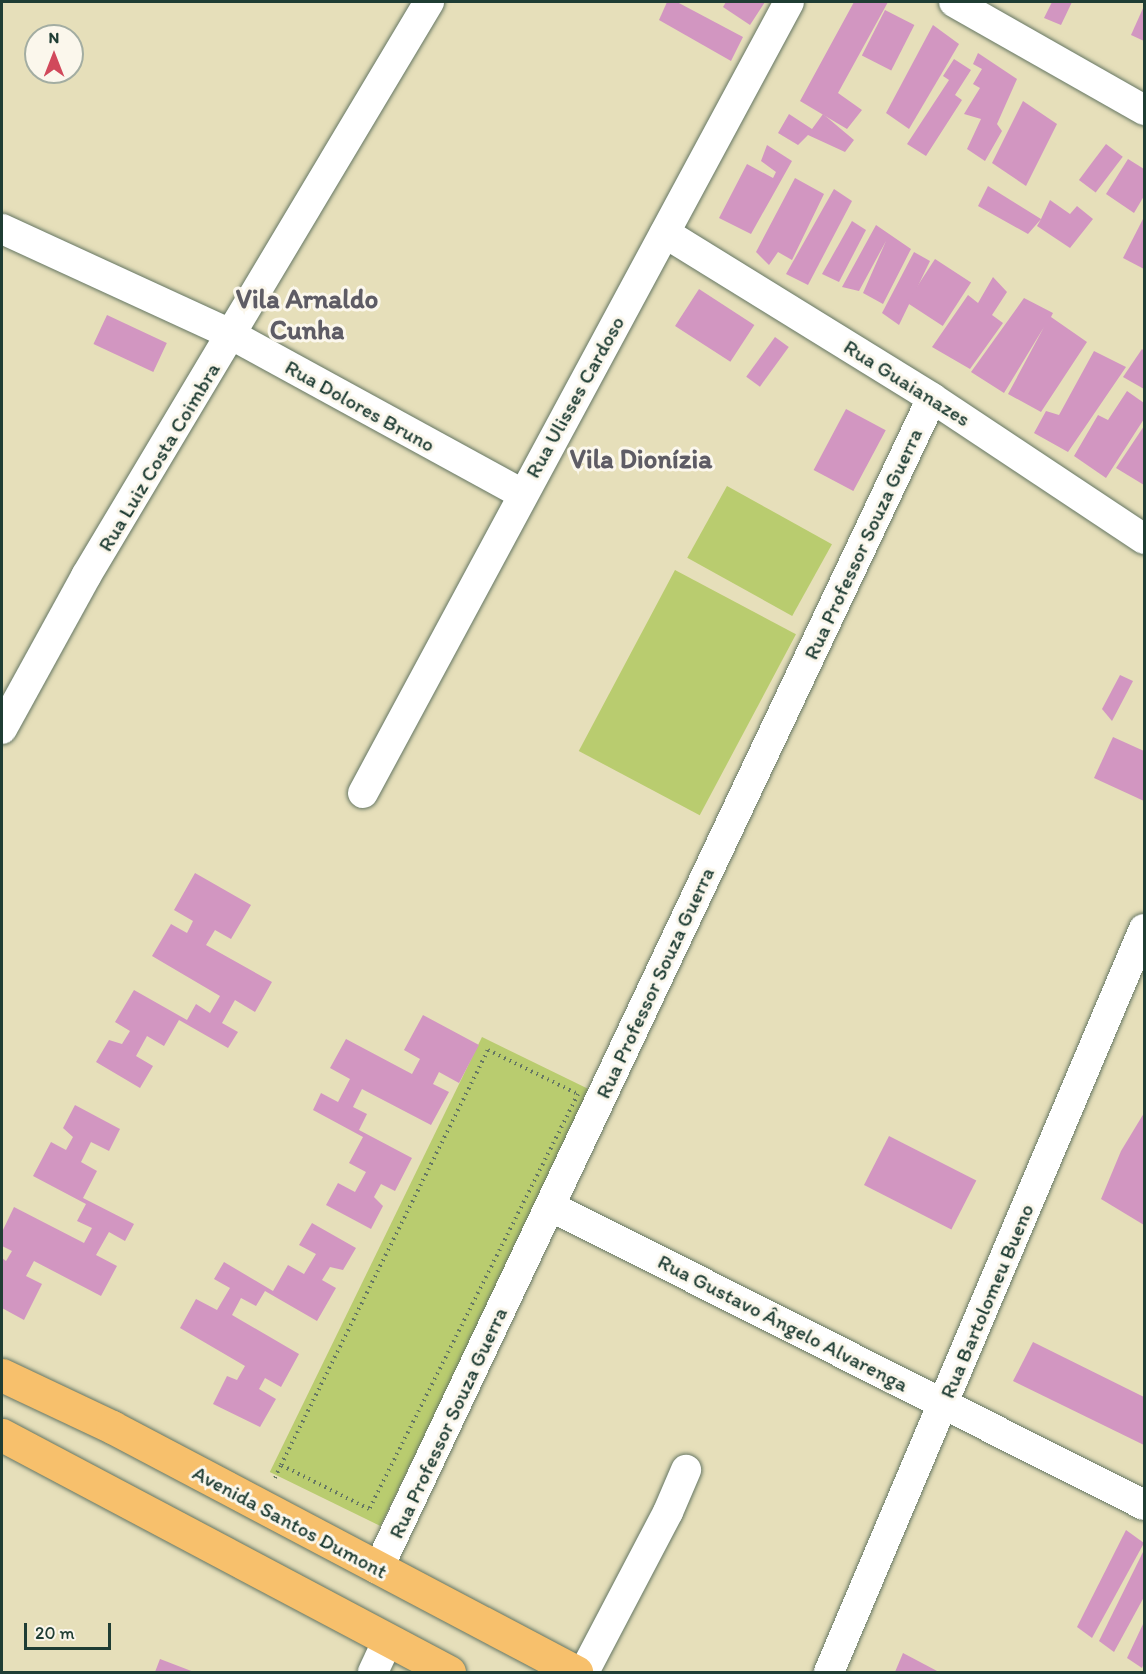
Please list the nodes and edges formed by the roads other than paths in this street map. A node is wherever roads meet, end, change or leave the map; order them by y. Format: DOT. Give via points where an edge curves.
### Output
graph roads {
  1 [pos="429,2"];
  2 [pos="789,2"];
  3 [pos="954,2"];
  4 [pos="1144,110"];
  5 [pos="2,229"];
  6 [pos="665,232"];
  7 [pos="232,335"];
  8 [pos="932,398"];
  9 [pos="522,494"];
  10 [pos="1144,539"];
  11 [pos="2,729"];
  12 [pos="363,793"];
  13 [pos="1144,929"];
  14 [pos="550,1206"];
  15 [pos="2,1375"];
  16 [pos="943,1404"];
  17 [pos="2,1435"];
  18 [pos="686,1470"];
  19 [pos="1144,1505"];
  20 [pos="378,1569"];
  21 [pos="388,1640"];
  22 [pos="373,1672"];
  23 [pos="449,1672"];
  24 [pos="576,1672"];
  25 [pos="584,1672"];
  26 [pos="829,1672"];
  1 -- 7 [label="street, Rua Luiz Costa Coimbra"];
  2 -- 6 [label="street, Rua Ulisses Cardoso"];
  3 -- 4 [label="street"];
  5 -- 7 [label="street, Rua Dolores Bruno"];
  6 -- 8 [label="street, Rua Guaianazes"];
  6 -- 9 [label="street, Rua Ulisses Cardoso"];
  7 -- 9 [label="street, Rua Dolores Bruno"];
  7 -- 11 [label="street, Rua Luiz Costa Coimbra" via="86,576"];
  8 -- 10 [label="street, Rua Guaianazes"];
  8 -- 14 [label="street, Rua Professor Souza Guerra"];
  9 -- 12 [label="street, Rua Ulisses Cardoso"];
  13 -- 16 [label="street, Rua Bartolomeu Bueno"];
  14 -- 16 [label="street, Rua Gustavo Ângelo Alvarenga"];
  14 -- 20 [label="street, Rua Professor Souza Guerra"];
  15 -- 20 [label="main road, Avenida Santos Dumont" via="112,1427"];
  16 -- 19 [label="street, Rua Gustavo Ângelo Alvarenga"];
  16 -- 26 [label="street, Rua Bartolomeu Bueno"];
  17 -- 21 [label="main road"];
  18 -- 25 [label="street"];
  20 -- 24 [label="main road, Avenida Santos Dumont"];
  21 -- 22 [label="street"];
  21 -- 23 [label="main road"];
}
